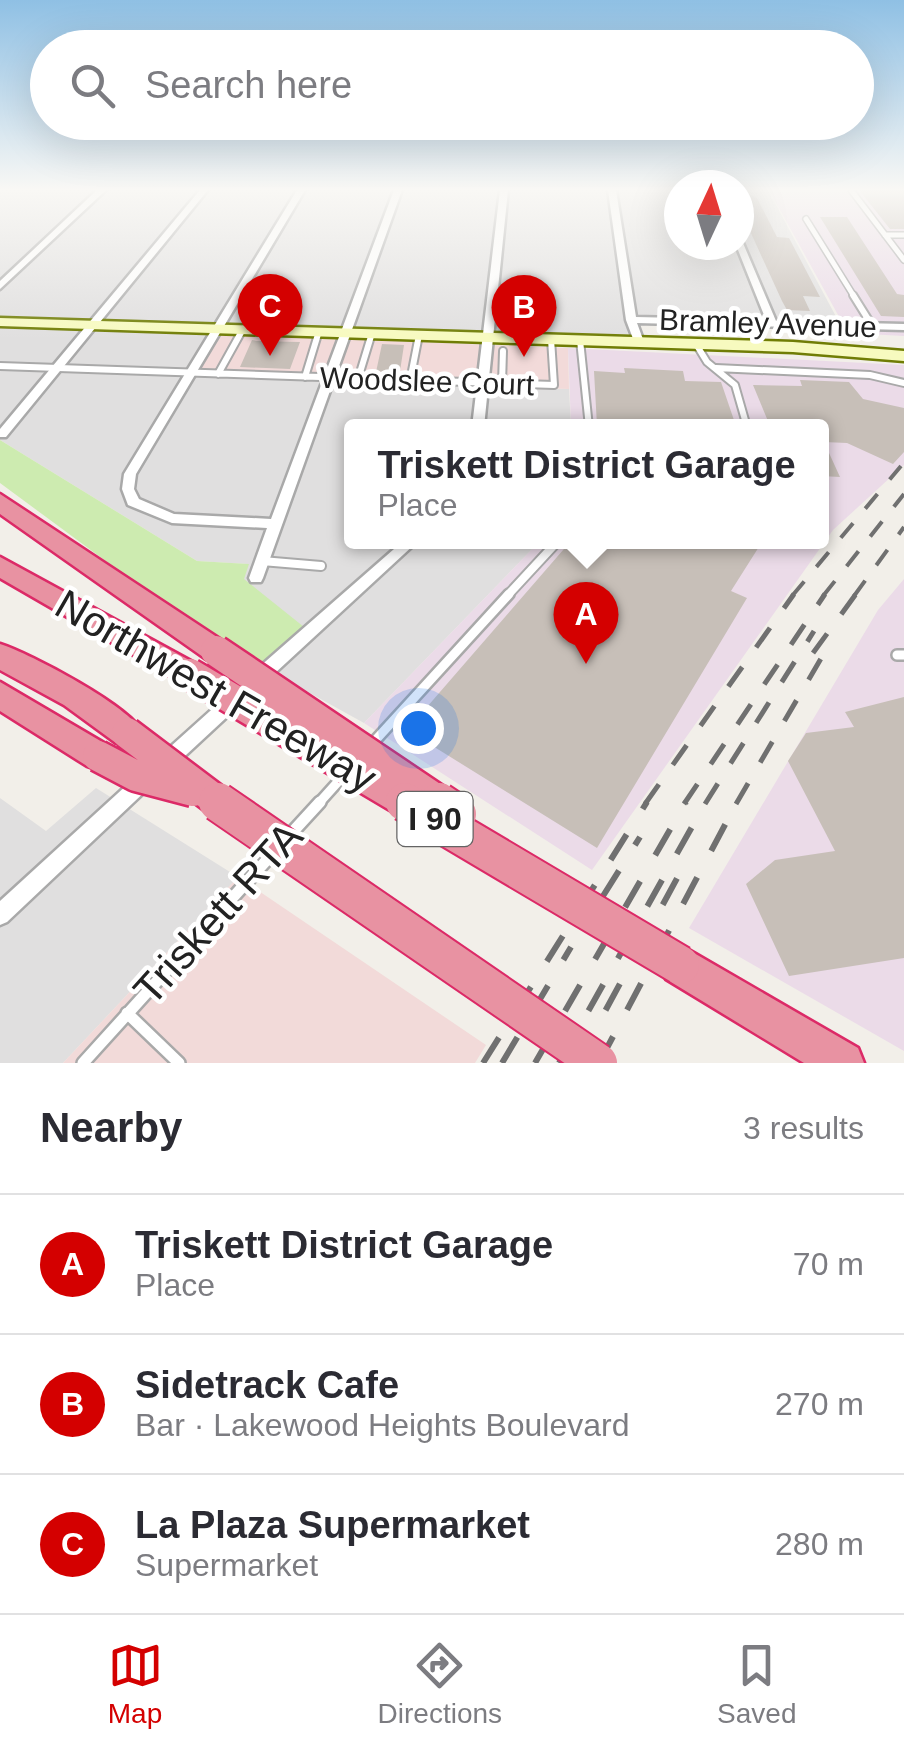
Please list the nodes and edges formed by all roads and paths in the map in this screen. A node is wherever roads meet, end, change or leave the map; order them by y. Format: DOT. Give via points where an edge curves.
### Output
graph roads {
  1 [pos="49,240"];
  2 [pos="164,240"];
  3 [pos="272,240"];
  4 [pos="381,240"];
  5 [pos="499,240"];
  6 [pos="620,240"];
  7 [pos="819,240"];
  8 [pos="889,240"];
  9 [pos="746,260"];
  10 [pos="904,260"];
  11 [pos="0,286"];
  12 [pos="632,320"];
  13 [pos="0,322"];
  14 [pos="772,324"];
  15 [pos="94,325"];
  16 [pos="873,326"];
  17 [pos="904,327"];
  18 [pos="221,328"];
  19 [pos="242,329"];
  20 [pos="319,331"];
  21 [pos="348,332"];
  22 [pos="372,333"];
  23 [pos="419,334"];
  24 [pos="488,336"];
  25 [pos="551,339"];
  26 [pos="580,340"];
  27 [pos="639,342"];
  28 [pos="696,344"];
  29 [pos="503,351"];
  30 [pos="904,356"];
  31 [pos="0,366"];
  32 [pos="56,368"];
  33 [pos="716,368"];
  34 [pos="190,373"];
  35 [pos="218,374"];
  36 [pos="305,377"];
  37 [pos="330,378"];
  38 [pos="358,379"];
  39 [pos="410,381"];
  40 [pos="482,383"];
  41 [pos="502,384"];
  42 [pos="904,384"];
  43 [pos="479,419"];
  44 [pos="587,419"];
  45 [pos="745,419"];
  46 [pos="2,434"];
  47 [pos="0,502"];
  48 [pos="274,524"];
  49 [pos="402,549"];
  50 [pos="551,549"];
  51 [pos="262,561"];
  52 [pos="0,566"];
  53 [pos="320,566"];
  54 [pos="256,578"];
  55 [pos="0,656"];
  56 [pos="203,663"];
  57 [pos="0,696"];
  58 [pos="208,794"];
  59 [pos="2,911"];
  60 [pos="128,1013"];
  61 [pos="82,1063"];
  62 [pos="179,1063"];
  63 [pos="598,1063"];
  64 [pos="842,1063"];
  1 -- 11 [label="street"];
  2 -- 15 [label="street"];
  3 -- 18 [label="street"];
  4 -- 21 [label="street"];
  5 -- 24 [label="street"];
  6 -- 12 [label="street"];
  7 -- 16 [label="lane"];
  8 -- 10 [label="lane"];
  9 -- 14 [label="street"];
  12 -- 14 [label="street, Bramley Avenue"];
  12 -- 27 [label="street"];
  13 -- 15 [label="main road"];
  14 -- 16 [label="street, Bramley Avenue"];
  15 -- 18 [label="main road"];
  15 -- 32 [label="street"];
  16 -- 17 [label="street, Bramley Avenue"];
  18 -- 19 [label="main road"];
  18 -- 34 [label="street"];
  19 -- 20 [label="main road"];
  19 -- 35 [label="lane"];
  20 -- 21 [label="main road"];
  20 -- 36 [label="lane"];
  21 -- 22 [label="main road"];
  21 -- 37 [label="street"];
  22 -- 23 [label="main road"];
  22 -- 38 [label="lane"];
  23 -- 24 [label="main road"];
  23 -- 39 [label="lane"];
  24 -- 25 [label="main road"];
  24 -- 40 [label="street"];
  25 -- 26 [label="main road"];
  25 -- 41 [label="lane, Woodslee Court" via="554,386"];
  26 -- 27 [label="main road"];
  26 -- 44 [label="lane"];
  27 -- 28 [label="main road"];
  28 -- 30 [label="main road"];
  28 -- 33 [label="lane"];
  29 -- 41 [label="lane"];
  31 -- 32 [label="lane, Woodslee Court"];
  32 -- 34 [label="lane, Woodslee Court"];
  32 -- 46 [label="street"];
  33 -- 42 [label="lane" via="870,375"];
  33 -- 45 [label="lane" via="735,385"];
  34 -- 35 [label="lane, Woodslee Court"];
  34 -- 48 [label="street" via="130,474 133,502 172,518"];
  35 -- 36 [label="lane, Woodslee Court"];
  36 -- 37 [label="lane, Woodslee Court"];
  37 -- 38 [label="lane, Woodslee Court"];
  37 -- 48 [label="street"];
  38 -- 39 [label="lane, Woodslee Court"];
  39 -- 40 [label="lane, Woodslee Court"];
  40 -- 41 [label="lane, Woodslee Court"];
  40 -- 43 [label="street"];
  47 -- 56 [label="highway"];
  48 -- 51 [label="street"];
  49 -- 59 [label="street"];
  50 -- 60 [label="lane, Triskett RTA"];
  51 -- 53 [label="lane"];
  51 -- 54 [label="street"];
  52 -- 56 [label="highway, Northwest Freeway / I 90"];
  55 -- 58 [label="highway, Northwest Freeway, bridge" via="74,696"];
  56 -- 64 [label="highway, Northwest Freeway / I 90, bridge"];
  57 -- 58 [label="highway, bridge" via="136,776"];
  58 -- 63 [label="highway, Northwest Freeway, bridge"];
  60 -- 61 [label="lane, Triskett RTA"];
  60 -- 62 [label="lane"];
}
